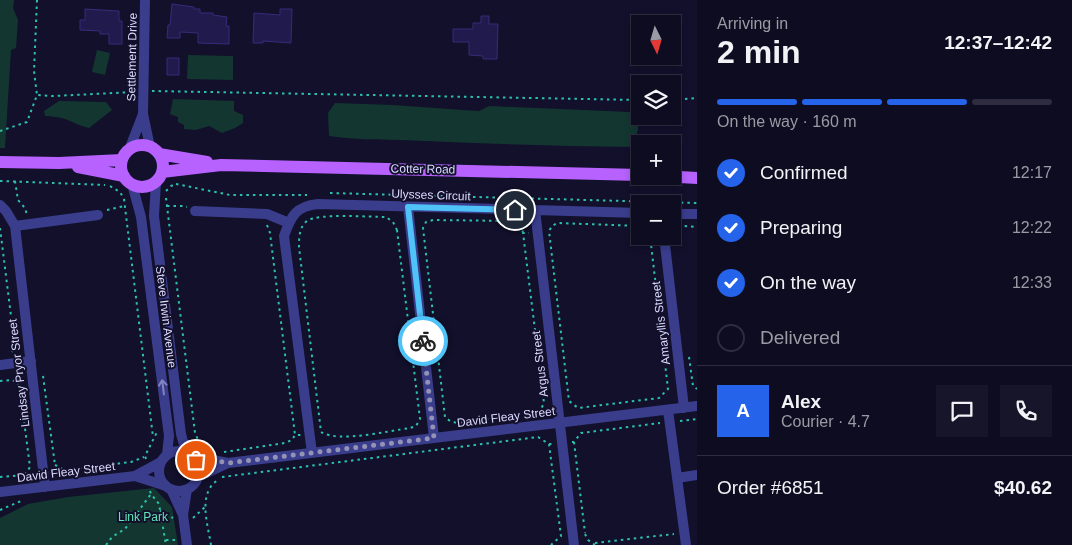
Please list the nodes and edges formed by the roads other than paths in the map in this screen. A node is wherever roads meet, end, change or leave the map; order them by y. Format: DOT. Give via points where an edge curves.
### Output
graph roads {
  1 [pos="145,0"];
  2 [pos="143,114"];
  3 [pos="155,150"];
  4 [pos="125,155"];
  5 [pos="0,162"];
  6 [pos="59,163"];
  7 [pos="222,165"];
  8 [pos="681,170"];
  9 [pos="697,170"];
  10 [pos="631,174"];
  11 [pos="159,177"];
  12 [pos="681,177"];
  13 [pos="697,178"];
  14 [pos="128,180"];
  15 [pos="0,205"];
  16 [pos="408,207"];
  17 [pos="535,210"];
  18 [pos="195,211"];
  19 [pos="631,213"];
  20 [pos="681,214"];
  21 [pos="697,214"];
  22 [pos="98,215"];
  23 [pos="289,223"];
  24 [pos="15,226"];
  25 [pos="670,245"];
  26 [pos="31,361"];
  27 [pos="0,365"];
  28 [pos="697,406"];
  29 [pos="684,408"];
  30 [pos="668,410"];
  31 [pos="560,423"];
  32 [pos="434,438"];
  33 [pos="312,453"];
  34 [pos="189,454"];
  35 [pos="164,458"];
  36 [pos="228,463"];
  37 [pos="697,475"];
  38 [pos="135,476"];
  39 [pos="198,477"];
  40 [pos="677,478"];
  41 [pos="45,487"];
  42 [pos="169,488"];
  43 [pos="187,489"];
  44 [pos="0,492"];
  45 [pos="184,520"];
  46 [pos="697,543"];
  47 [pos="187,545"];
  48 [pos="574,545"];
  49 [pos="685,545"];
  1 -- 2 [label="street, Settlement Drive"];
  2 -- 3 [label="street, Settlement Drive"];
  2 -- 4 [label="street, Settlement Drive"];
  3 -- 4 [label="main road" via="139,145"];
  3 -- 7 [label="main road, Cotter Road"];
  3 -- 11 [label="main road" via="163,166"];
  4 -- 6 [label="main road"];
  4 -- 14 [label="main road" via="122,171"];
  5 -- 6 [label="main road"];
  6 -- 14 [label="main road"];
  7 -- 10 [label="main road, Cotter Road"];
  7 -- 11 [label="main road, Cotter Road"];
  8 -- 9 [label="main road"];
  11 -- 14 [label="main road" via="144,187"];
  11 -- 34 [label="street, Steve Irwin Avenue" via="154,216 181,434"];
  12 -- 13 [label="main road"];
  35 -- 14 [label="street, Steve Irwin Avenue, one-way" via="169,436 141,217"];
  15 -- 24 [label="street, Lindsay Pryor Street"];
  16 -- 17 [label="street, Ulysses Circuit"];
  16 -- 23 [label="street, Ulysses Circuit" via="306,205"];
  16 -- 32 [label="street"];
  17 -- 19 [label="street, Ulysses Circuit"];
  17 -- 31 [label="street, Argus Street"];
  18 -- 23 [label="street" via="267,214"];
  20 -- 21 [label="street"];
  22 -- 24 [label="street"];
  23 -- 33 [label="street" via="284,236 315,433"];
  24 -- 26 [label="street, Lindsay Pryor Street"];
  25 -- 29 [label="street, Amaryllis Street"];
  26 -- 27 [label="street"];
  26 -- 41 [label="street, Lindsay Pryor Street"];
  28 -- 29 [label="street, David Fleay Street"];
  29 -- 30 [label="street, David Fleay Street"];
  30 -- 31 [label="street, David Fleay Street"];
  30 -- 40 [label="street"];
  31 -- 32 [label="street, David Fleay Street"];
  31 -- 48 [label="street, Argus Street"];
  32 -- 33 [label="street, David Fleay Street"];
  33 -- 36 [label="street, David Fleay Street"];
  34 -- 35 [label="street" via="173,452"];
  34 -- 36 [label="street, David Fleay Street"];
  34 -- 39 [label="street" via="198,465"];
  35 -- 38 [label="street, David Fleay Street"];
  35 -- 42 [label="street" via="159,475"];
  36 -- 39 [label="street, David Fleay Street"];
  37 -- 40 [label="street"];
  38 -- 41 [label="street, David Fleay Street"];
  38 -- 42 [label="street, David Fleay Street"];
  39 -- 43 [label="street"];
  40 -- 49 [label="street"];
  41 -- 44 [label="street, David Fleay Street"];
  42 -- 43 [label="street"];
  42 -- 45 [label="street"];
  43 -- 45 [label="street"];
  45 -- 47 [label="street"];
  46 -- 49 [label="street"];
}
